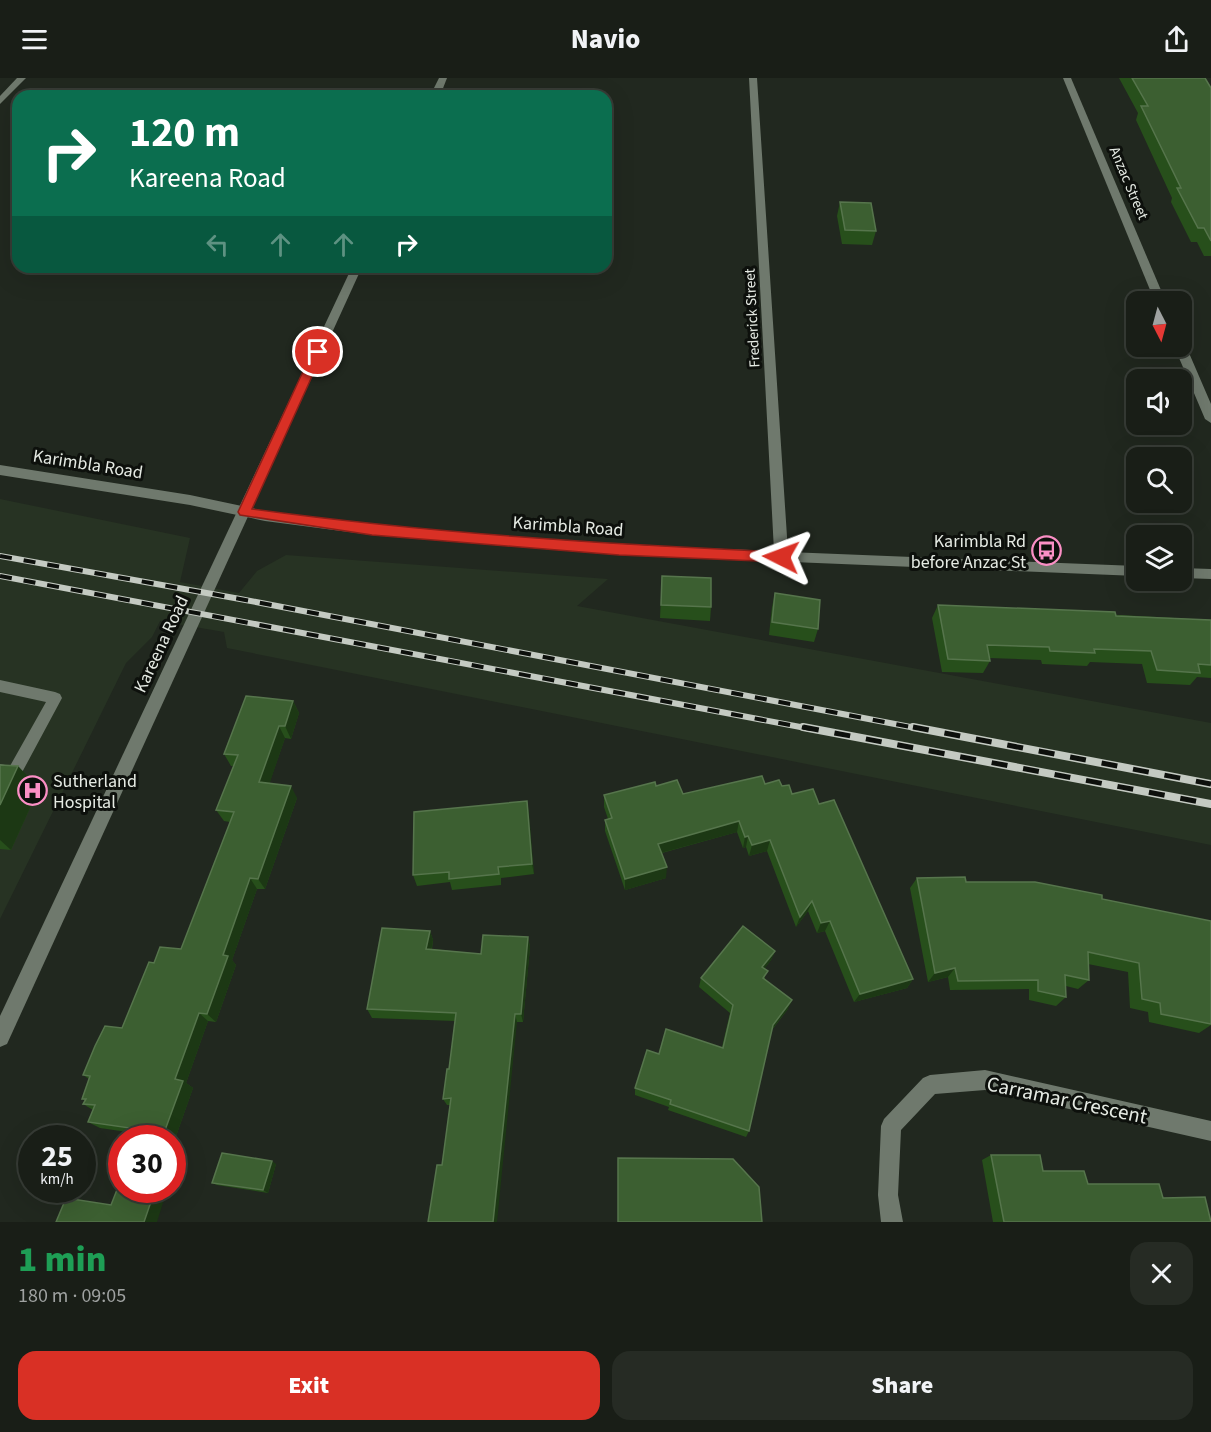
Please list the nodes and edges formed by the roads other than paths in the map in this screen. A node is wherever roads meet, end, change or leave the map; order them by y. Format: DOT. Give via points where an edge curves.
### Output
graph roads {
  1 [pos="22,78"];
  2 [pos="753,78"];
  3 [pos="1066,78"];
  4 [pos="0,101"];
  5 [pos="354,273"];
  6 [pos="1156,291"];
  7 [pos="1185,357"];
  8 [pos="1211,419"];
  9 [pos="0,470"];
  10 [pos="244,512"];
  11 [pos="781,557"];
  12 [pos="1126,571"];
  13 [pos="1192,573"];
  14 [pos="1211,574"];
  15 [pos="0,686"];
  16 [pos="0,770"];
  17 [pos="0,1037"];
  18 [pos="1211,1131"];
  19 [pos="892,1222"];
  1 -- 4 [label="street"];
  2 -- 11 [label="street, Frederick Street"];
  3 -- 6 [label="street, Anzac Street"];
  5 -- 10 [label="street, Kareena Road"];
  7 -- 8 [label="street"];
  9 -- 10 [label="street, Karimbla Road"];
  10 -- 11 [label="street, Karimbla Road" via="372,530 619,550"];
  10 -- 17 [label="street, Kareena Road"];
  11 -- 12 [label="street, Karimbla Road"];
  13 -- 14 [label="street"];
  15 -- 16 [label="lane" via="55,698 14,773"];
  18 -- 19 [label="street, Carramar Crescent" via="984,1080 930,1085 891,1126 888,1195"];
}
